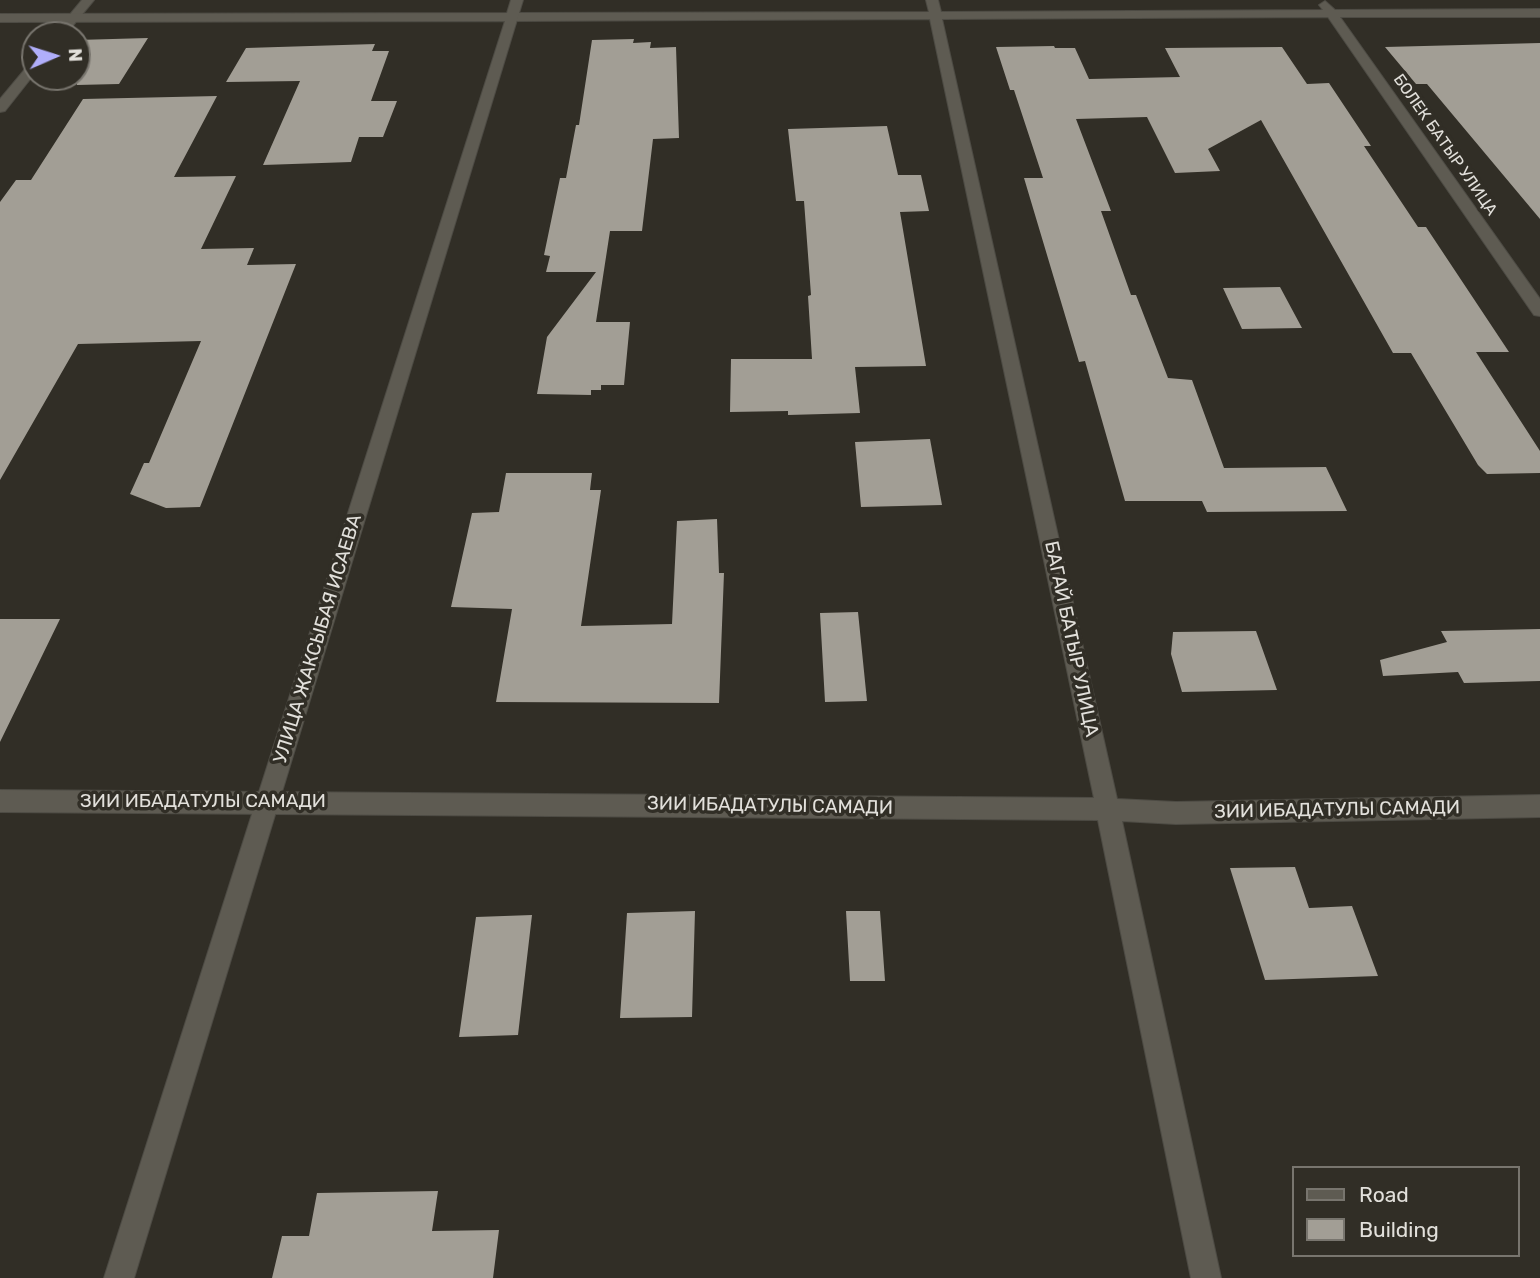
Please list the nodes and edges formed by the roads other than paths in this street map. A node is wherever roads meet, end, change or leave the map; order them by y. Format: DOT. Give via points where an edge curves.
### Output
graph roads {
  1 [pos="88,0"];
  2 [pos="1326,6"];
  3 [pos="515,8"];
  4 [pos="934,8"];
  5 [pos="1540,13"];
  6 [pos="74,17"];
  7 [pos="0,18"];
  8 [pos="71,21"];
  9 [pos="21,82"];
  10 [pos="0,108"];
  11 [pos="1540,311"];
  12 [pos="267,801"];
  13 [pos="0,802"];
  14 [pos="1540,806"];
  15 [pos="1108,808"];
  16 [pos="119,1278"];
  17 [pos="1206,1278"];
  1 -- 6 [label="street"];
  2 -- 4 [label="street"];
  2 -- 5 [label="street"];
  2 -- 11 [label="street, БОЛЕК БАТЫР УЛИЦА"];
  3 -- 4 [label="street" via="890,14"];
  3 -- 6 [label="street"];
  3 -- 12 [label="street, УЛИЦА ЖАКСЫБАЯ ИСАЕВА"];
  4 -- 15 [label="street, БАГАЙ БАТЫР УЛИЦА"];
  6 -- 7 [label="street"];
  6 -- 8 [label="street"];
  9 -- 10 [label="street"];
  12 -- 13 [label="street, ЗИИ ИБАДАТУЛЫ САМАДИ"];
  12 -- 15 [label="street, ЗИИ ИБАДАТУЛЫ САМАДИ"];
  12 -- 16 [label="street, УЛИЦА ЖАКСЫБАЯ ИСАЕВА"];
  14 -- 15 [label="street, ЗИИ ИБАДАТУЛЫ САМАДИ" via="1176,813"];
  15 -- 17 [label="street, БАГАЙ БАТЫР УЛИЦА"];
}
